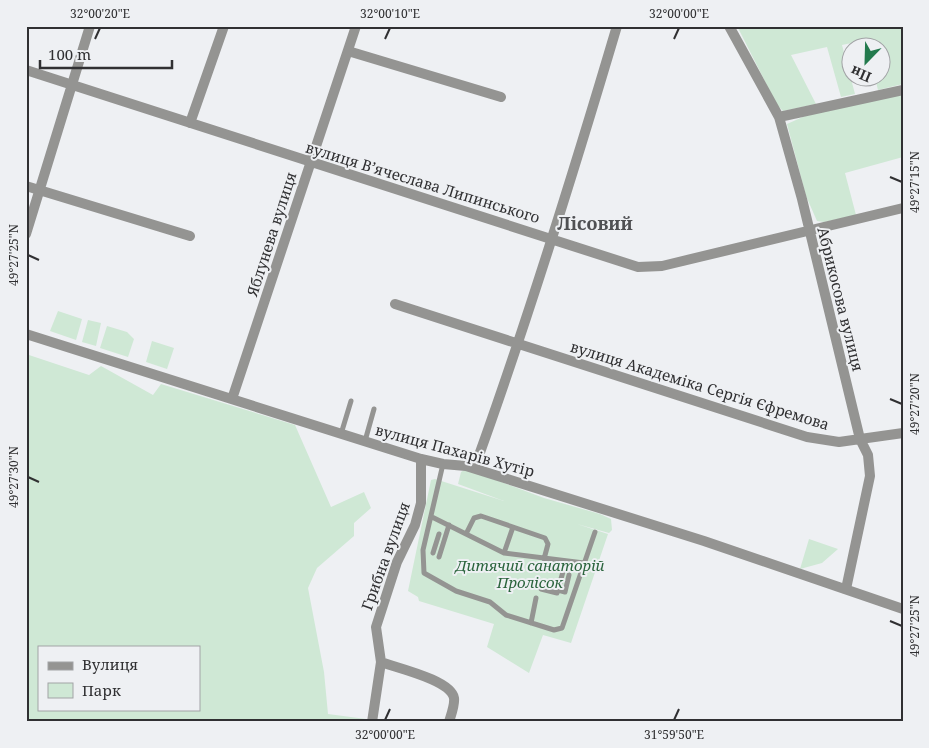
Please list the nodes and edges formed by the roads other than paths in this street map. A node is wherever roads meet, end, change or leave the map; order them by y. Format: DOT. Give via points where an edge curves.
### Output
graph roads {
  1 [pos="90,26"];
  2 [pos="224,26"];
  3 [pos="356,26"];
  4 [pos="617,26"];
  5 [pos="729,26"];
  6 [pos="348,51"];
  7 [pos="26,70"];
  8 [pos="71,84"];
  9 [pos="903,90"];
  10 [pos="501,97"];
  11 [pos="779,118"];
  12 [pos="190,123"];
  13 [pos="310,163"];
  14 [pos="26,186"];
  15 [pos="40,190"];
  16 [pos="903,208"];
  17 [pos="810,231"];
  18 [pos="26,234"];
  19 [pos="190,236"];
  20 [pos="554,238"];
  21 [pos="395,304"];
  22 [pos="26,334"];
  23 [pos="519,343"];
  24 [pos="232,399"];
  25 [pos="351,401"];
  26 [pos="374,409"];
  27 [pos="903,433"];
  28 [pos="341,434"];
  29 [pos="860,439"];
  30 [pos="365,441"];
  31 [pos="421,459"];
  32 [pos="443,464"];
  33 [pos="466,466"];
  34 [pos="432,517"];
  35 [pos="449,525"];
  36 [pos="513,527"];
  37 [pos="595,532"];
  38 [pos="466,534"];
  39 [pos="447,541"];
  40 [pos="504,553"];
  41 [pos="544,559"];
  42 [pos="566,561"];
  43 [pos="584,563"];
  44 [pos="554,575"];
  45 [pos="562,576"];
  46 [pos="557,586"];
  47 [pos="541,589"];
  48 [pos="846,589"];
  49 [pos="536,598"];
  50 [pos="903,609"];
  51 [pos="531,623"];
  52 [pos="381,662"];
  53 [pos="372,722"];
  54 [pos="449,722"];
  1 -- 8 [label="street"];
  2 -- 12 [label="street"];
  3 -- 6 [label="street, Яблунева вулиця"];
  4 -- 20 [label="street"];
  5 -- 11 [label="street, Абрикосова вулиця"];
  6 -- 10 [label="street"];
  6 -- 13 [label="street, Яблунева вулиця"];
  7 -- 8 [label="street, вулиця Вʼячеслава Липинського"];
  8 -- 12 [label="street, вулиця Вʼячеслава Липинського"];
  8 -- 15 [label="street"];
  9 -- 11 [label="street"];
  11 -- 17 [label="street, Абрикосова вулиця"];
  12 -- 13 [label="street, вулиця Вʼячеслава Липинського"];
  13 -- 20 [label="street, вулиця Вʼячеслава Липинського"];
  13 -- 24 [label="street, Яблунева вулиця"];
  14 -- 15 [label="street"];
  15 -- 18 [label="street"];
  15 -- 19 [label="street"];
  16 -- 17 [label="street, вулиця Вʼячеслава Липинського"];
  17 -- 20 [label="street, вулиця Вʼячеслава Липинського" via="662,266 638,267"];
  17 -- 29 [label="street, Абрикосова вулиця"];
  20 -- 23 [label="street"];
  21 -- 23 [label="street, вулиця Академіка Сергія Єфремова"];
  22 -- 24 [label="street, вулиця Пахарів Хутір"];
  23 -- 29 [label="street, вулиця Академіка Сергія Єфремова" via="807,437 839,442"];
  23 -- 33 [label="street" via="478,458"];
  24 -- 28 [label="street, вулиця Пахарів Хутір"];
  25 -- 28 [label="lane"];
  26 -- 30 [label="lane"];
  27 -- 29 [label="street, вулиця Академіка Сергія Єфремова"];
  28 -- 30 [label="street, вулиця Пахарів Хутір"];
  29 -- 48 [label="street, Абрикосова вулиця" via="868,455 870,476"];
  30 -- 31 [label="street, вулиця Пахарів Хутір"];
  31 -- 32 [label="street, вулиця Пахарів Хутір"];
  31 -- 52 [label="street, Грибна вулиця" via="421,503 415,526 396,562 376,627"];
  32 -- 33 [label="street, вулиця Пахарів Хутір"];
  32 -- 34 [label="lane"];
  33 -- 48 [label="street, вулиця Пахарів Хутір" via="704,540"];
  34 -- 35 [label="lane"];
  34 -- 51 [label="lane" via="422,556 426,575 456,592 490,602 506,615"];
  35 -- 38 [label="lane"];
  35 -- 39 [label="lane"];
  36 -- 38 [label="lane" via="479,516 474,518"];
  36 -- 40 [label="lane"];
  36 -- 41 [label="lane" via="547,539"];
  37 -- 43 [label="lane"];
  38 -- 40 [label="lane"];
  39 -- 39 [label="lane" via="442,552 434,551 439,535"];
  40 -- 41 [label="lane"];
  41 -- 42 [label="lane"];
  42 -- 43 [label="lane"];
  42 -- 45 [label="lane"];
  43 -- 51 [label="lane" via="562,628 558,630"];
  44 -- 45 [label="lane"];
  45 -- 46 [label="lane"];
  45 -- 46 [label="lane" via="569,576 564,592"];
  46 -- 47 [label="lane" via="557,593"];
  48 -- 50 [label="street, вулиця Пахарів Хутір"];
  49 -- 51 [label="lane"];
  52 -- 53 [label="street, Грибна вулиця"];
  52 -- 54 [label="street" via="441,683 450,690 454,699"];
}
